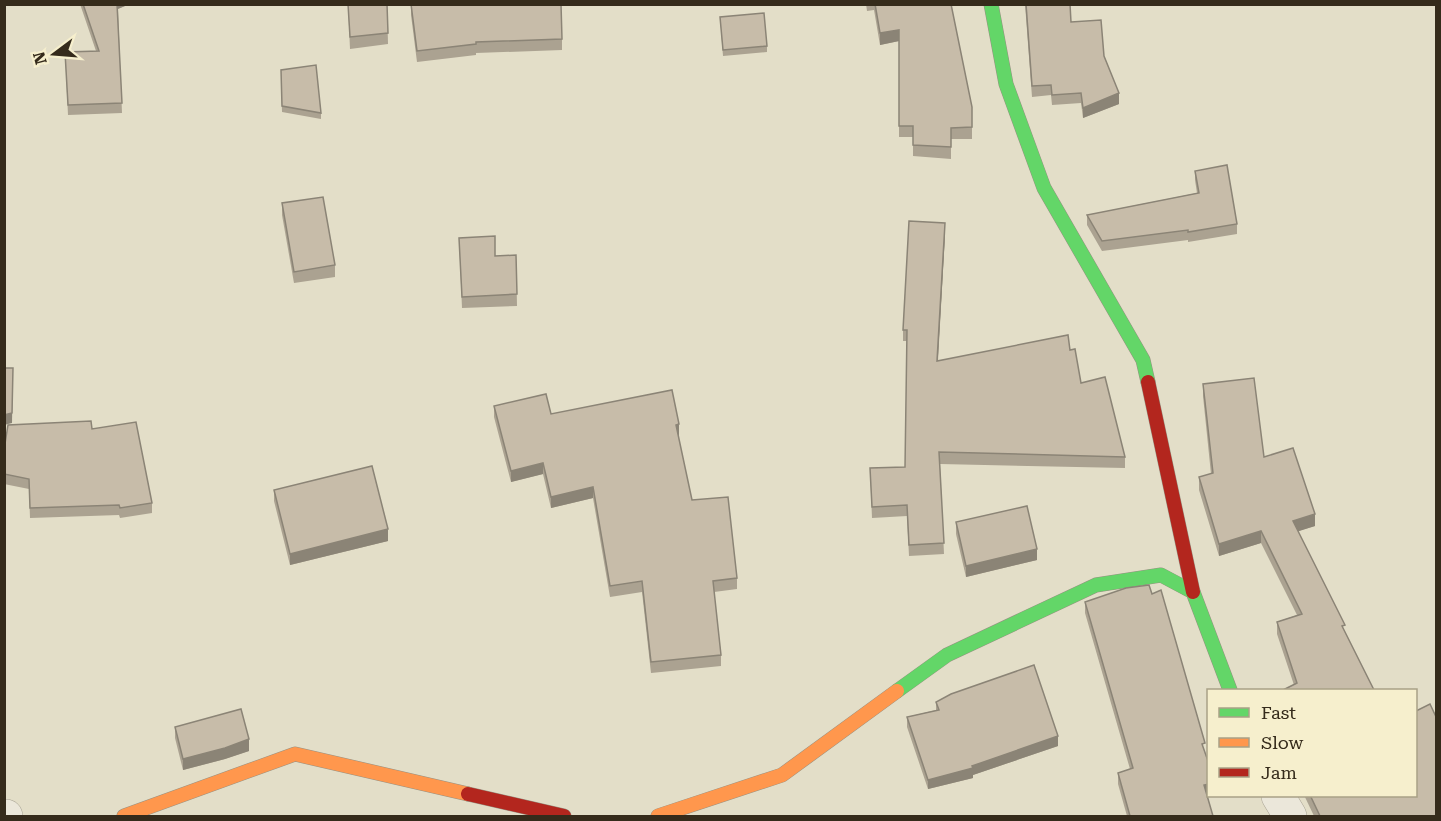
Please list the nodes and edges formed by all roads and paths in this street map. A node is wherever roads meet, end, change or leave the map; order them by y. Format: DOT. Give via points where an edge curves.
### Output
graph roads {
  1 [pos="991,4"];
  2 [pos="1193,592"];
  3 [pos="1230,689"];
  4 [pos="1279,797"];
  5 [pos="124,816"];
  6 [pos="564,816"];
  7 [pos="658,816"];
  8 [pos="1290,816"];
  1 -- 2 [label="street" via="1006,84 1044,188 1143,360"];
  2 -- 3 [label="street"];
  2 -- 7 [label="street" via="1161,575 1096,585 947,655 782,775"];
  4 -- 8 [label="street"];
  5 -- 6 [label="street" via="295,754"];
}
